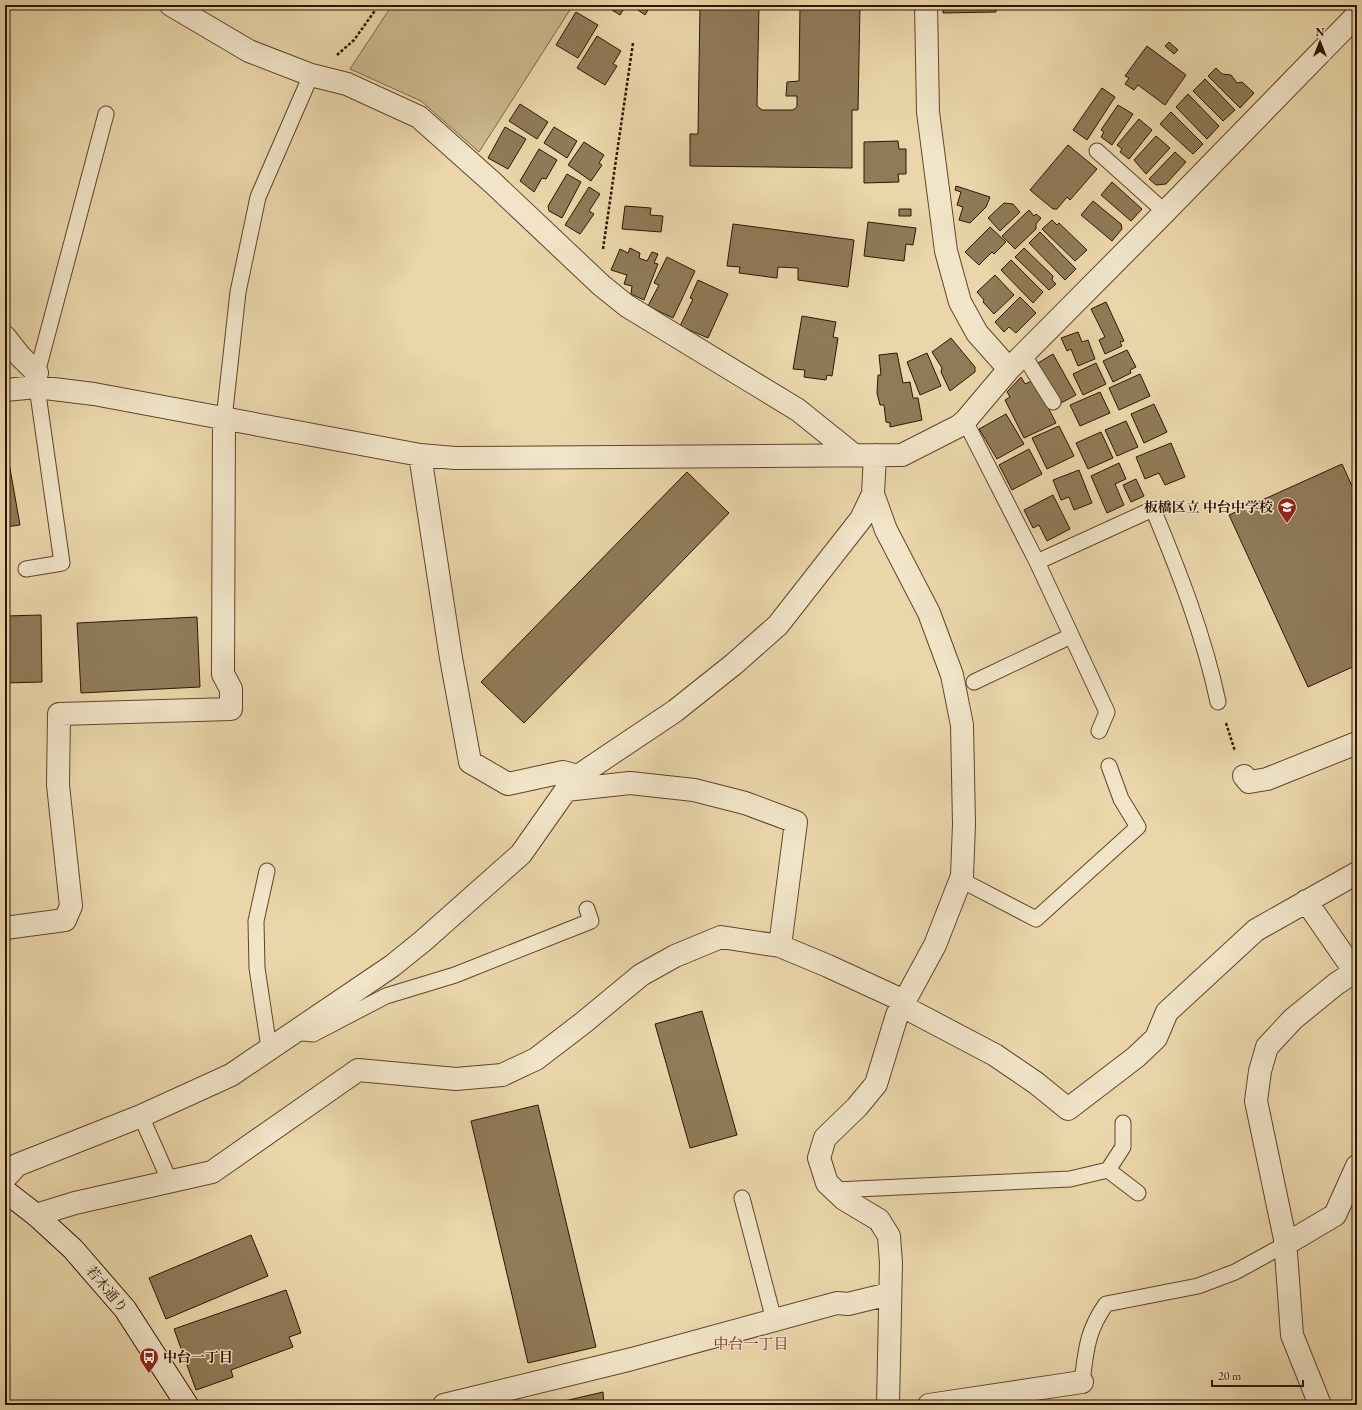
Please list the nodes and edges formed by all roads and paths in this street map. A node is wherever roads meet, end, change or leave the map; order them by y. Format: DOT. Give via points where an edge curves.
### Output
graph roads {
  1 [pos="379,5"];
  2 [pos="926,5"];
  3 [pos="178,7"];
  4 [pos="1357,15"];
  5 [pos="633,43"];
  6 [pos="317,77"];
  7 [pos="106,114"];
  8 [pos="1097,151"];
  9 [pos="1165,212"];
  10 [pos="594,278"];
  11 [pos="5,337"];
  12 [pos="1016,362"];
  13 [pos="37,380"];
  14 [pos="5,390"];
  15 [pos="1053,402"];
  16 [pos="224,419"];
  17 [pos="965,421"];
  18 [pos="420,455"];
  19 [pos="864,455"];
  20 [pos="872,494"];
  21 [pos="1037,562"];
  22 [pos="26,569"];
  23 [pos="1071,636"];
  24 [pos="963,686"];
  25 [pos="1218,702"];
  26 [pos="1099,731"];
  27 [pos="1357,743"];
  28 [pos="1109,766"];
  29 [pos="1244,776"];
  30 [pos="572,783"];
  31 [pos="267,871"];
  32 [pos="1357,873"];
  33 [pos="961,880"];
  34 [pos="1306,901"];
  35 [pos="587,909"];
  36 [pos="5,928"];
  37 [pos="780,946"];
  38 [pos="1356,971"];
  39 [pos="903,1004"];
  40 [pos="292,1032"];
  41 [pos="269,1048"];
  42 [pos="140,1116"];
  43 [pos="1123,1123"];
  44 [pos="1357,1166"];
  45 [pos="1108,1170"];
  46 [pos="5,1178"];
  47 [pos="170,1182"];
  48 [pos="835,1190"];
  49 [pos="5,1191"];
  50 [pos="1138,1193"];
  51 [pos="742,1198"];
  52 [pos="36,1215"];
  53 [pos="1286,1244"];
  54 [pos="889,1294"];
  55 [pos="774,1320"];
  56 [pos="1082,1382"];
  57 [pos="187,1405"];
  58 [pos="444,1405"];
  59 [pos="888,1405"];
  60 [pos="929,1405"];
  61 [pos="1320,1405"];
  1 -- 6 [label="path" via="354,40 340,50"];
  2 -- 12 [label="street" via="928,112 946,251 964,308 977,333"];
  3 -- 6 [label="street" via="249,51"];
  4 -- 9 [label="street"];
  5 -- 10 [label="path" via="607,233"];
  6 -- 10 [label="street" via="347,84 419,117"];
  6 -- 16 [label="lane" via="258,197 238,292"];
  7 -- 13 [label="lane"];
  8 -- 9 [label="lane"];
  9 -- 12 [label="street"];
  10 -- 19 [label="street" via="627,306 798,410"];
  11 -- 13 [label="street"];
  12 -- 15 [label="lane"];
  12 -- 17 [label="street"];
  13 -- 14 [label="street"];
  13 -- 16 [label="street" via="94,394"];
  13 -- 22 [label="lane" via="62,563"];
  16 -- 18 [label="street"];
  16 -- 36 [label="street" via="223,674 231,689 231,709 59,714 58,785 71,906 65,920"];
  17 -- 19 [label="street" via="902,455"];
  17 -- 21 [label="lane"];
  18 -- 19 [label="street" via="455,458"];
  18 -- 30 [label="street" via="451,658 470,762 508,784 563,772"];
  19 -- 20 [label="street"];
  20 -- 24 [label="street" via="886,530 929,613 952,676"];
  20 -- 30 [label="street" via="861,519 778,625 676,711"];
  21 -- 23 [label="lane"];
  21 -- 25 [label="lane" via="1153,509 1193,612"];
  23 -- 24 [label="lane"];
  23 -- 26 [label="lane" via="1107,712"];
  24 -- 33 [label="street" via="964,824"];
  25 -- 29 [label="path"];
  27 -- 29 [label="street" via="1267,779 1249,782"];
  28 -- 33 [label="lane" via="1121,799 1138,827 1036,919"];
  30 -- 37 [label="street" via="630,783 694,790 745,803 796,822"];
  30 -- 40 [label="street" via="522,854 492,882 392,966"];
  31 -- 41 [label="lane" via="256,921 257,968"];
  32 -- 34 [label="street"];
  33 -- 39 [label="street" via="935,945"];
  34 -- 38 [label="street"];
  34 -- 39 [label="street" via="1256,930 1167,1012 1156,1038 1136,1058 1068,1109 1036,1083 995,1056"];
  35 -- 40 [label="lane" via="591,921 455,975 386,996 313,1034"];
  37 -- 39 [label="street" via="828,966"];
  37 -- 47 [label="street" via="721,937 675,956 641,974 536,1059 502,1075 456,1079 358,1070 212,1172"];
  38 -- 53 [label="street" via="1293,1019 1267,1047 1260,1071 1256,1101"];
  39 -- 48 [label="street" via="897,1015 876,1084 825,1138 819,1158 827,1183"];
  40 -- 41 [label="street"];
  41 -- 42 [label="street" via="231,1075"];
  42 -- 46 [label="street" via="17,1165"];
  42 -- 47 [label="lane"];
  43 -- 45 [label="lane" via="1123,1148"];
  44 -- 53 [label="street" via="1335,1215"];
  45 -- 48 [label="lane" via="1070,1179"];
  45 -- 50 [label="lane"];
  47 -- 52 [label="street" via="75,1203"];
  48 -- 54 [label="street" via="844,1199 879,1220 889,1236"];
  49 -- 52 [label="street, 若木通り"];
  51 -- 55 [label="lane"];
  52 -- 57 [label="street, 若木通り" via="72,1249 125,1309"];
  53 -- 56 [label="lane" via="1235,1272 1198,1286 1106,1304 1095,1320 1087,1342"];
  53 -- 61 [label="street" via="1292,1335"];
  54 -- 55 [label="street" via="848,1304 837,1303"];
  54 -- 59 [label="street"];
  55 -- 58 [label="street" via="632,1359"];
  56 -- 60 [label="street"];
}
